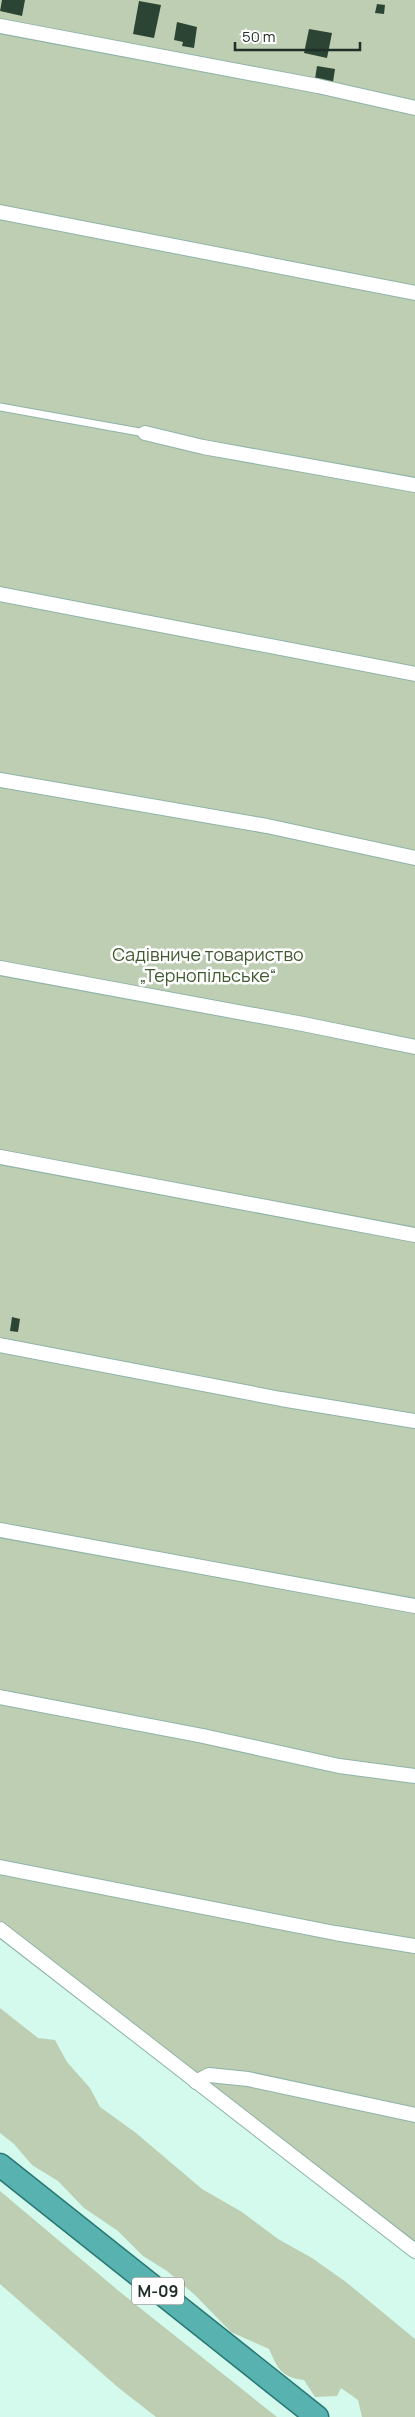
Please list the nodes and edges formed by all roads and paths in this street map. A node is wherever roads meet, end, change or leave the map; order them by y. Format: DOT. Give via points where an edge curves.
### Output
graph roads {
  1 [pos="0,26"];
  2 [pos="415,108"];
  3 [pos="0,212"];
  4 [pos="415,293"];
  5 [pos="0,407"];
  6 [pos="145,433"];
  7 [pos="415,485"];
  8 [pos="0,594"];
  9 [pos="415,674"];
  10 [pos="0,780"];
  11 [pos="415,858"];
  12 [pos="0,968"];
  13 [pos="415,1047"];
  14 [pos="0,1157"];
  15 [pos="415,1234"];
  16 [pos="0,1345"];
  17 [pos="415,1421"];
  18 [pos="0,1530"];
  19 [pos="415,1606"];
  20 [pos="0,1697"];
  21 [pos="415,1776"];
  22 [pos="0,1867"];
  23 [pos="0,1929"];
  24 [pos="415,1946"];
  25 [pos="196,2082"];
  26 [pos="415,2115"];
  27 [pos="0,2164"];
  28 [pos="415,2251"];
  29 [pos="317,2417"];
  1 -- 2 [label="street" via="318,86"];
  3 -- 4 [label="street"];
  5 -- 6 [label="lane"];
  6 -- 7 [label="street" via="203,447"];
  8 -- 9 [label="street"];
  10 -- 11 [label="street" via="267,826"];
  12 -- 13 [label="street"];
  14 -- 15 [label="street"];
  16 -- 17 [label="street" via="280,1399"];
  18 -- 19 [label="street"];
  20 -- 21 [label="street" via="339,1766"];
  22 -- 24 [label="street"];
  23 -- 25 [label="street"];
  25 -- 26 [label="street" via="209,2075 248,2079"];
  25 -- 28 [label="street"];
  27 -- 29 [label="highway, М-09"];
}
